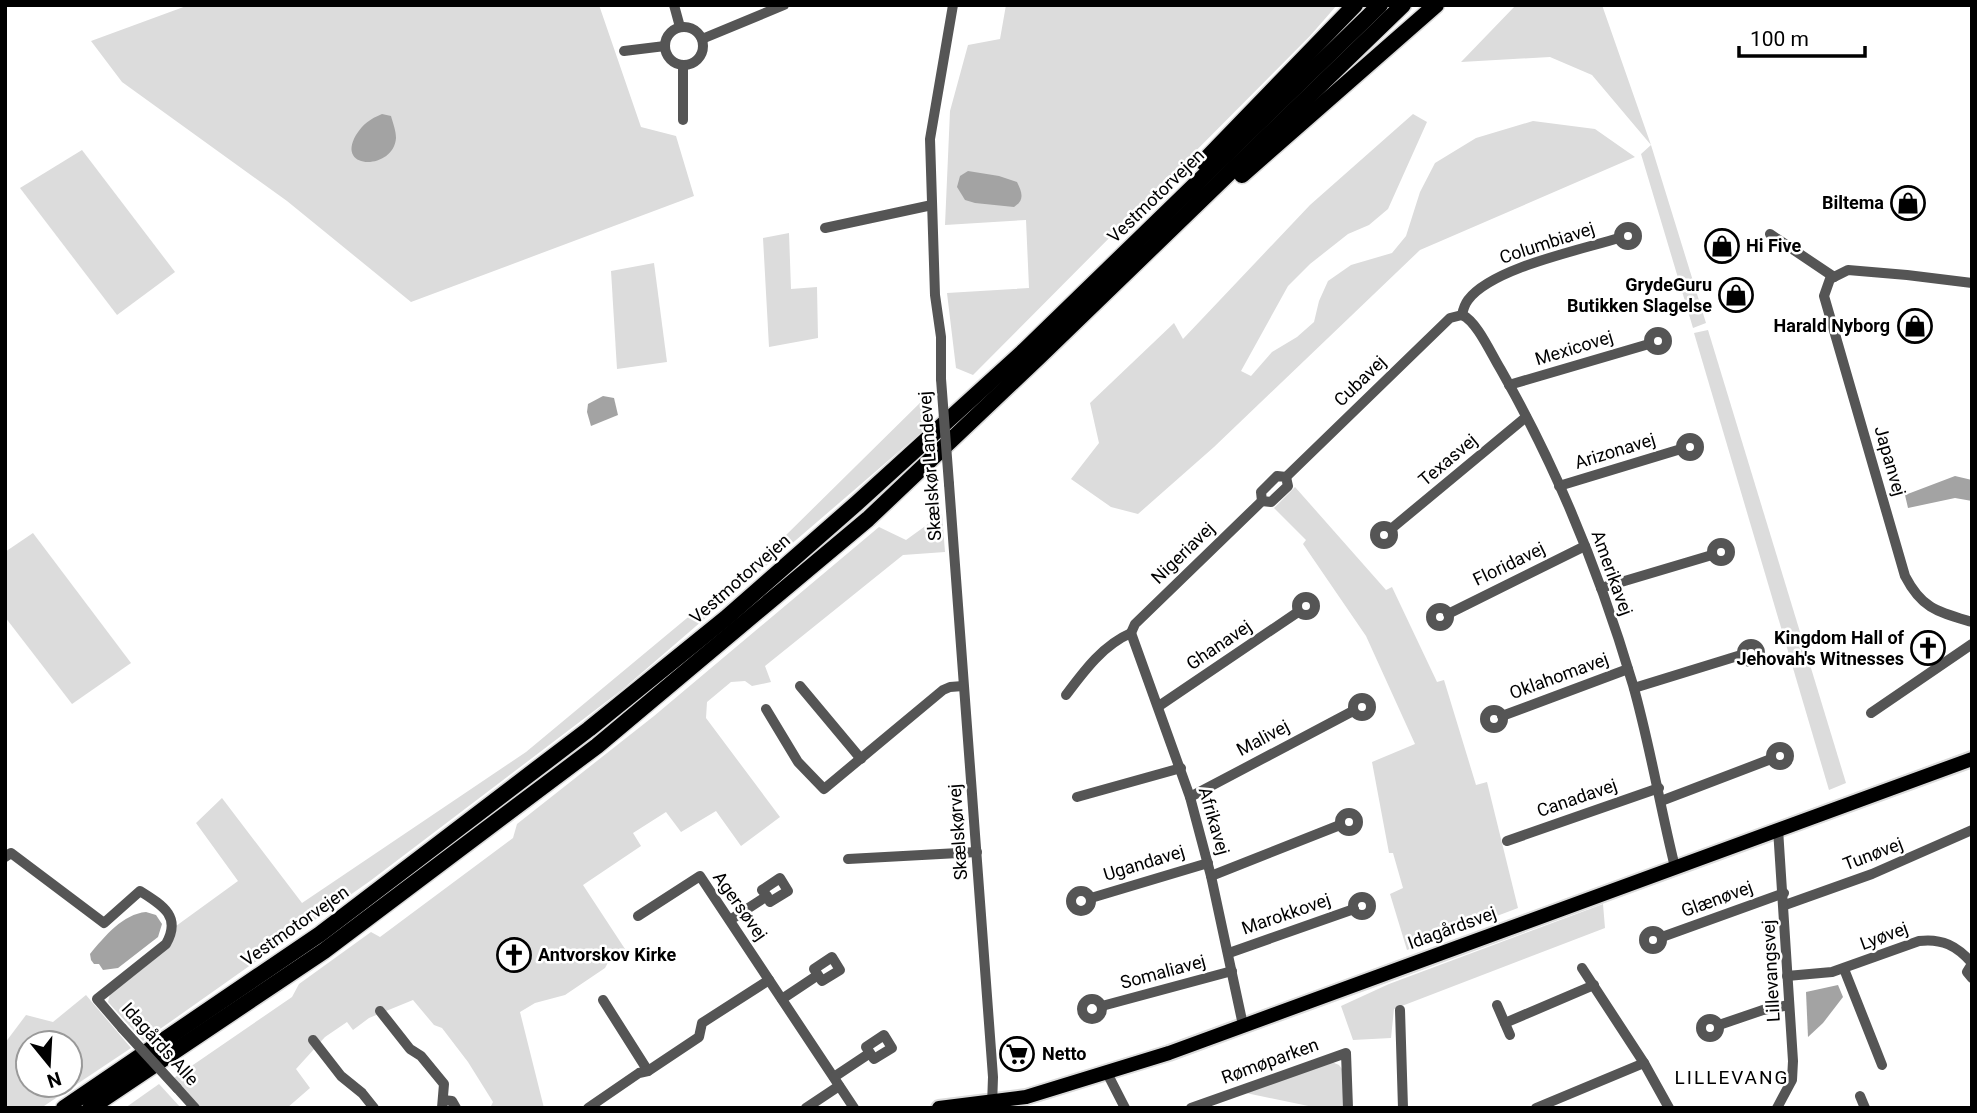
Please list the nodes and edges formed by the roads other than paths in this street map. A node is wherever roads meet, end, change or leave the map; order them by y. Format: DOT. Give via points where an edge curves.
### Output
graph roads {
  1 [pos="674,5"];
  2 [pos="784,5"];
  3 [pos="953,5"];
  4 [pos="1354,5"];
  5 [pos="1380,5"];
  6 [pos="1403,5"];
  7 [pos="1436,5"];
  8 [pos="680,27"];
  9 [pos="702,39"];
  10 [pos="665,46"];
  11 [pos="624,51"];
  12 [pos="683,65"];
  13 [pos="683,120"];
  14 [pos="932,205"];
  15 [pos="825,228"];
  16 [pos="1770,234"];
  17 [pos="1619,238"];
  18 [pos="1834,276"];
  19 [pos="1972,283"];
  20 [pos="1113,286"];
  21 [pos="1462,315"];
  22 [pos="1649,344"];
  23 [pos="1002,371"];
  24 [pos="1509,385"];
  25 [pos="1526,417"];
  26 [pos="1681,449"];
  27 [pos="1559,486"];
  28 [pos="1262,500"];
  29 [pos="1391,529"];
  30 [pos="1585,546"];
  31 [pos="1712,555"];
  32 [pos="954,558"];
  33 [pos="1601,588"];
  34 [pos="1298,612"];
  35 [pos="1448,614"];
  36 [pos="1972,622"];
  37 [pos="1131,633"];
  38 [pos="1972,644"];
  39 [pos="1741,655"];
  40 [pos="1628,669"];
  41 [pos="800,685"];
  42 [pos="963,686"];
  43 [pos="1634,688"];
  44 [pos="1066,695"];
  45 [pos="1159,706"];
  46 [pos="766,709"];
  47 [pos="1353,711"];
  48 [pos="1871,713"];
  49 [pos="1502,716"];
  50 [pos="861,759"];
  51 [pos="1770,759"];
  52 [pos="1972,759"];
  53 [pos="1181,768"];
  54 [pos="1659,788"];
  55 [pos="1077,797"];
  56 [pos="1190,797"];
  57 [pos="1661,801"];
  58 [pos="1340,825"];
  59 [pos="1778,829"];
  60 [pos="1972,830"];
  61 [pos="1507,841"];
  62 [pos="977,852"];
  63 [pos="5,857"];
  64 [pos="848,859"];
  65 [pos="1208,863"];
  66 [pos="1675,867"];
  67 [pos="1211,876"];
  68 [pos="766,897"];
  69 [pos="1091,898"];
  70 [pos="1784,899"];
  71 [pos="1354,909"];
  72 [pos="638,916"];
  73 [pos="730,920"];
  74 [pos="1662,937"];
  75 [pos="1229,953"];
  76 [pos="1972,964"];
  77 [pos="1582,968"];
  78 [pos="1843,969"];
  79 [pos="1232,971"];
  80 [pos="818,975"];
  81 [pos="1787,976"];
  82 [pos="1972,978"];
  83 [pos="769,980"];
  84 [pos="1594,985"];
  85 [pos="782,999"];
  86 [pos="603,1000"];
  87 [pos="1497,1005"];
  88 [pos="1789,1005"];
  89 [pos="1102,1006"];
  90 [pos="1400,1010"];
  91 [pos="380,1011"];
  92 [pos="1505,1023"];
  93 [pos="1243,1025"];
  94 [pos="1719,1025"];
  95 [pos="1510,1035"];
  96 [pos="313,1040"];
  97 [pos="870,1054"];
  98 [pos="1644,1063"];
  99 [pos="1882,1065"];
  100 [pos="648,1071"];
  101 [pos="1106,1071"];
  102 [pos="836,1082"];
  103 [pos="1860,1096"];
  104 [pos="443,1104"];
  105 [pos="992,1105"];
  106 [pos="1194,1107"];
  107 [pos="64,1108"];
  108 [pos="90,1108"];
  109 [pos="195,1108"];
  110 [pos="374,1108"];
  111 [pos="456,1108"];
  112 [pos="587,1108"];
  113 [pos="806,1108"];
  114 [pos="854,1108"];
  115 [pos="939,1108"];
  116 [pos="1125,1108"];
  117 [pos="1348,1108"];
  118 [pos="1403,1108"];
  119 [pos="1536,1108"];
  120 [pos="1669,1108"];
  121 [pos="1777,1108"];
  122 [pos="1865,1108"];
  1 -- 8 [label="street"];
  2 -- 9 [label="street"];
  3 -- 14 [label="street, Skælskør Landevej" via="930,139"];
  4 -- 23 [label="highway"];
  5 -- 23 [label="highway, Vestmotorvejen"];
  6 -- 20 [label="highway, Vestmotorvejen"];
  7 -- 20 [label="highway"];
  8 -- 9 [label="street" via="694,29"];
  8 -- 10 [label="street" via="669,34"];
  9 -- 12 [label="street" via="700,58"];
  10 -- 11 [label="street"];
  10 -- 12 [label="street" via="668,58"];
  12 -- 13 [label="street"];
  14 -- 15 [label="street"];
  14 -- 32 [label="street, Skælskør Landevej, bridge" via="933,323"];
  16 -- 18 [label="street"];
  17 -- 21 [label="street, Columbiavej" via="1502,275 1467,300"];
  18 -- 19 [label="street" via="1848,270"];
  18 -- 36 [label="street, Japanvej" via="1825,287 1824,302 1905,576 1923,603"];
  20 -- 108 [label="highway, Vestmotorvejen" via="868,519 597,746 324,951"];
  21 -- 24 [label="street, Amerikavej" via="1474,325"];
  21 -- 28 [label="street, Cubavej" via="1450,318 1286,477 1288,486 1280,494 1271,502"];
  22 -- 24 [label="street, Mexicovej"];
  23 -- 107 [label="highway, Vestmotorvejen" via="736,609 589,730 320,934"];
  24 -- 25 [label="street, Amerikavej"];
  25 -- 27 [label="street, Amerikavej"];
  25 -- 29 [label="street, Texasvej"];
  26 -- 27 [label="street, Arizonavej"];
  27 -- 30 [label="street, Amerikavej"];
  28 -- 37 [label="street, Nigeriavej"];
  30 -- 33 [label="street, Amerikavej"];
  30 -- 35 [label="street, Floridavej"];
  31 -- 33 [label="street"];
  32 -- 42 [label="street, Skælskørvej"];
  33 -- 40 [label="street, Amerikavej"];
  34 -- 45 [label="street, Ghanavej"];
  37 -- 44 [label="street, Nigeriavej" via="1109,646"];
  37 -- 45 [label="street, Afrikavej"];
  38 -- 48 [label="street"];
  39 -- 43 [label="street"];
  40 -- 43 [label="street, Amerikavej"];
  40 -- 49 [label="street, Oklahomavej"];
  41 -- 50 [label="street"];
  42 -- 50 [label="street" via="943,690"];
  42 -- 62 [label="street, Skælskørvej"];
  43 -- 54 [label="street, Amerikavej"];
  45 -- 53 [label="street, Afrikavej"];
  46 -- 50 [label="street" via="798,762 824,789"];
  47 -- 56 [label="street, Malivej"];
  51 -- 57 [label="street"];
  52 -- 59 [label="main road, Idagårdsvej"];
  53 -- 55 [label="street"];
  53 -- 56 [label="street, Afrikavej"];
  54 -- 57 [label="street, Amerikavej"];
  54 -- 61 [label="street, Canadavej"];
  56 -- 65 [label="street, Afrikavej"];
  57 -- 66 [label="street, Amerikavej"];
  58 -- 67 [label="street"];
  59 -- 66 [label="main road, Idagårdsvej"];
  59 -- 70 [label="street, Lillevangsvej"];
  60 -- 70 [label="street, Tunøvej" via="1871,874"];
  62 -- 64 [label="street"];
  62 -- 105 [label="street, Skælskørvej"];
  63 -- 109 [label="street, Idagårds Alle, bridge" via="11,853 104,923 141,891 169,914 173,923 166,944 97,999"];
  65 -- 67 [label="street, Afrikavej"];
  65 -- 69 [label="street, Ugandavej"];
  66 -- 93 [label="main road, Idagårdsvej"];
  67 -- 75 [label="street, Afrikavej"];
  68 -- 73 [label="street"];
  70 -- 74 [label="street, Glænøvej"];
  70 -- 81 [label="street, Lillevangsvej"];
  71 -- 75 [label="street, Marokkovej"];
  72 -- 73 [label="street, Agersøvej" via="699,876"];
  73 -- 83 [label="street, Agersøvej"];
  75 -- 79 [label="street, Afrikavej"];
  76 -- 78 [label="street, Lyøvej" via="1955,947 1931,939"];
  76 -- 82 [label="street, Lyøvej" via="1967,972"];
  77 -- 84 [label="street"];
  78 -- 81 [label="street, Lyøvej"];
  78 -- 99 [label="street, Lyøvej"];
  79 -- 89 [label="street, Somaliavej"];
  79 -- 93 [label="street, Afrikavej"];
  80 -- 85 [label="street"];
  81 -- 88 [label="street, Lillevangsvej"];
  83 -- 85 [label="street, Agersøvej"];
  83 -- 100 [label="street" via="702,1023 699,1037"];
  84 -- 92 [label="street"];
  84 -- 98 [label="street"];
  85 -- 102 [label="street, Agersøvej"];
  86 -- 100 [label="street"];
  87 -- 92 [label="street"];
  88 -- 94 [label="street"];
  88 -- 121 [label="street, Lillevangsvej" via="1792,1080"];
  90 -- 118 [label="street"];
  91 -- 104 [label="street" via="444,1084"];
  92 -- 95 [label="street"];
  93 -- 101 [label="main road, Idagårdsvej"];
  96 -- 110 [label="street"];
  97 -- 102 [label="street"];
  98 -- 119 [label="street"];
  98 -- 120 [label="street"];
  100 -- 112 [label="street"];
  101 -- 105 [label="main road, Idagårdsvej"];
  101 -- 116 [label="street"];
  102 -- 113 [label="street"];
  102 -- 114 [label="street, Agersøvej"];
  103 -- 122 [label="street"];
  104 -- 111 [label="street" via="452,1101"];
  105 -- 115 [label="main road, Idagårdsvej"];
  106 -- 117 [label="street, Rømøparken" via="1346,1053"];
}
